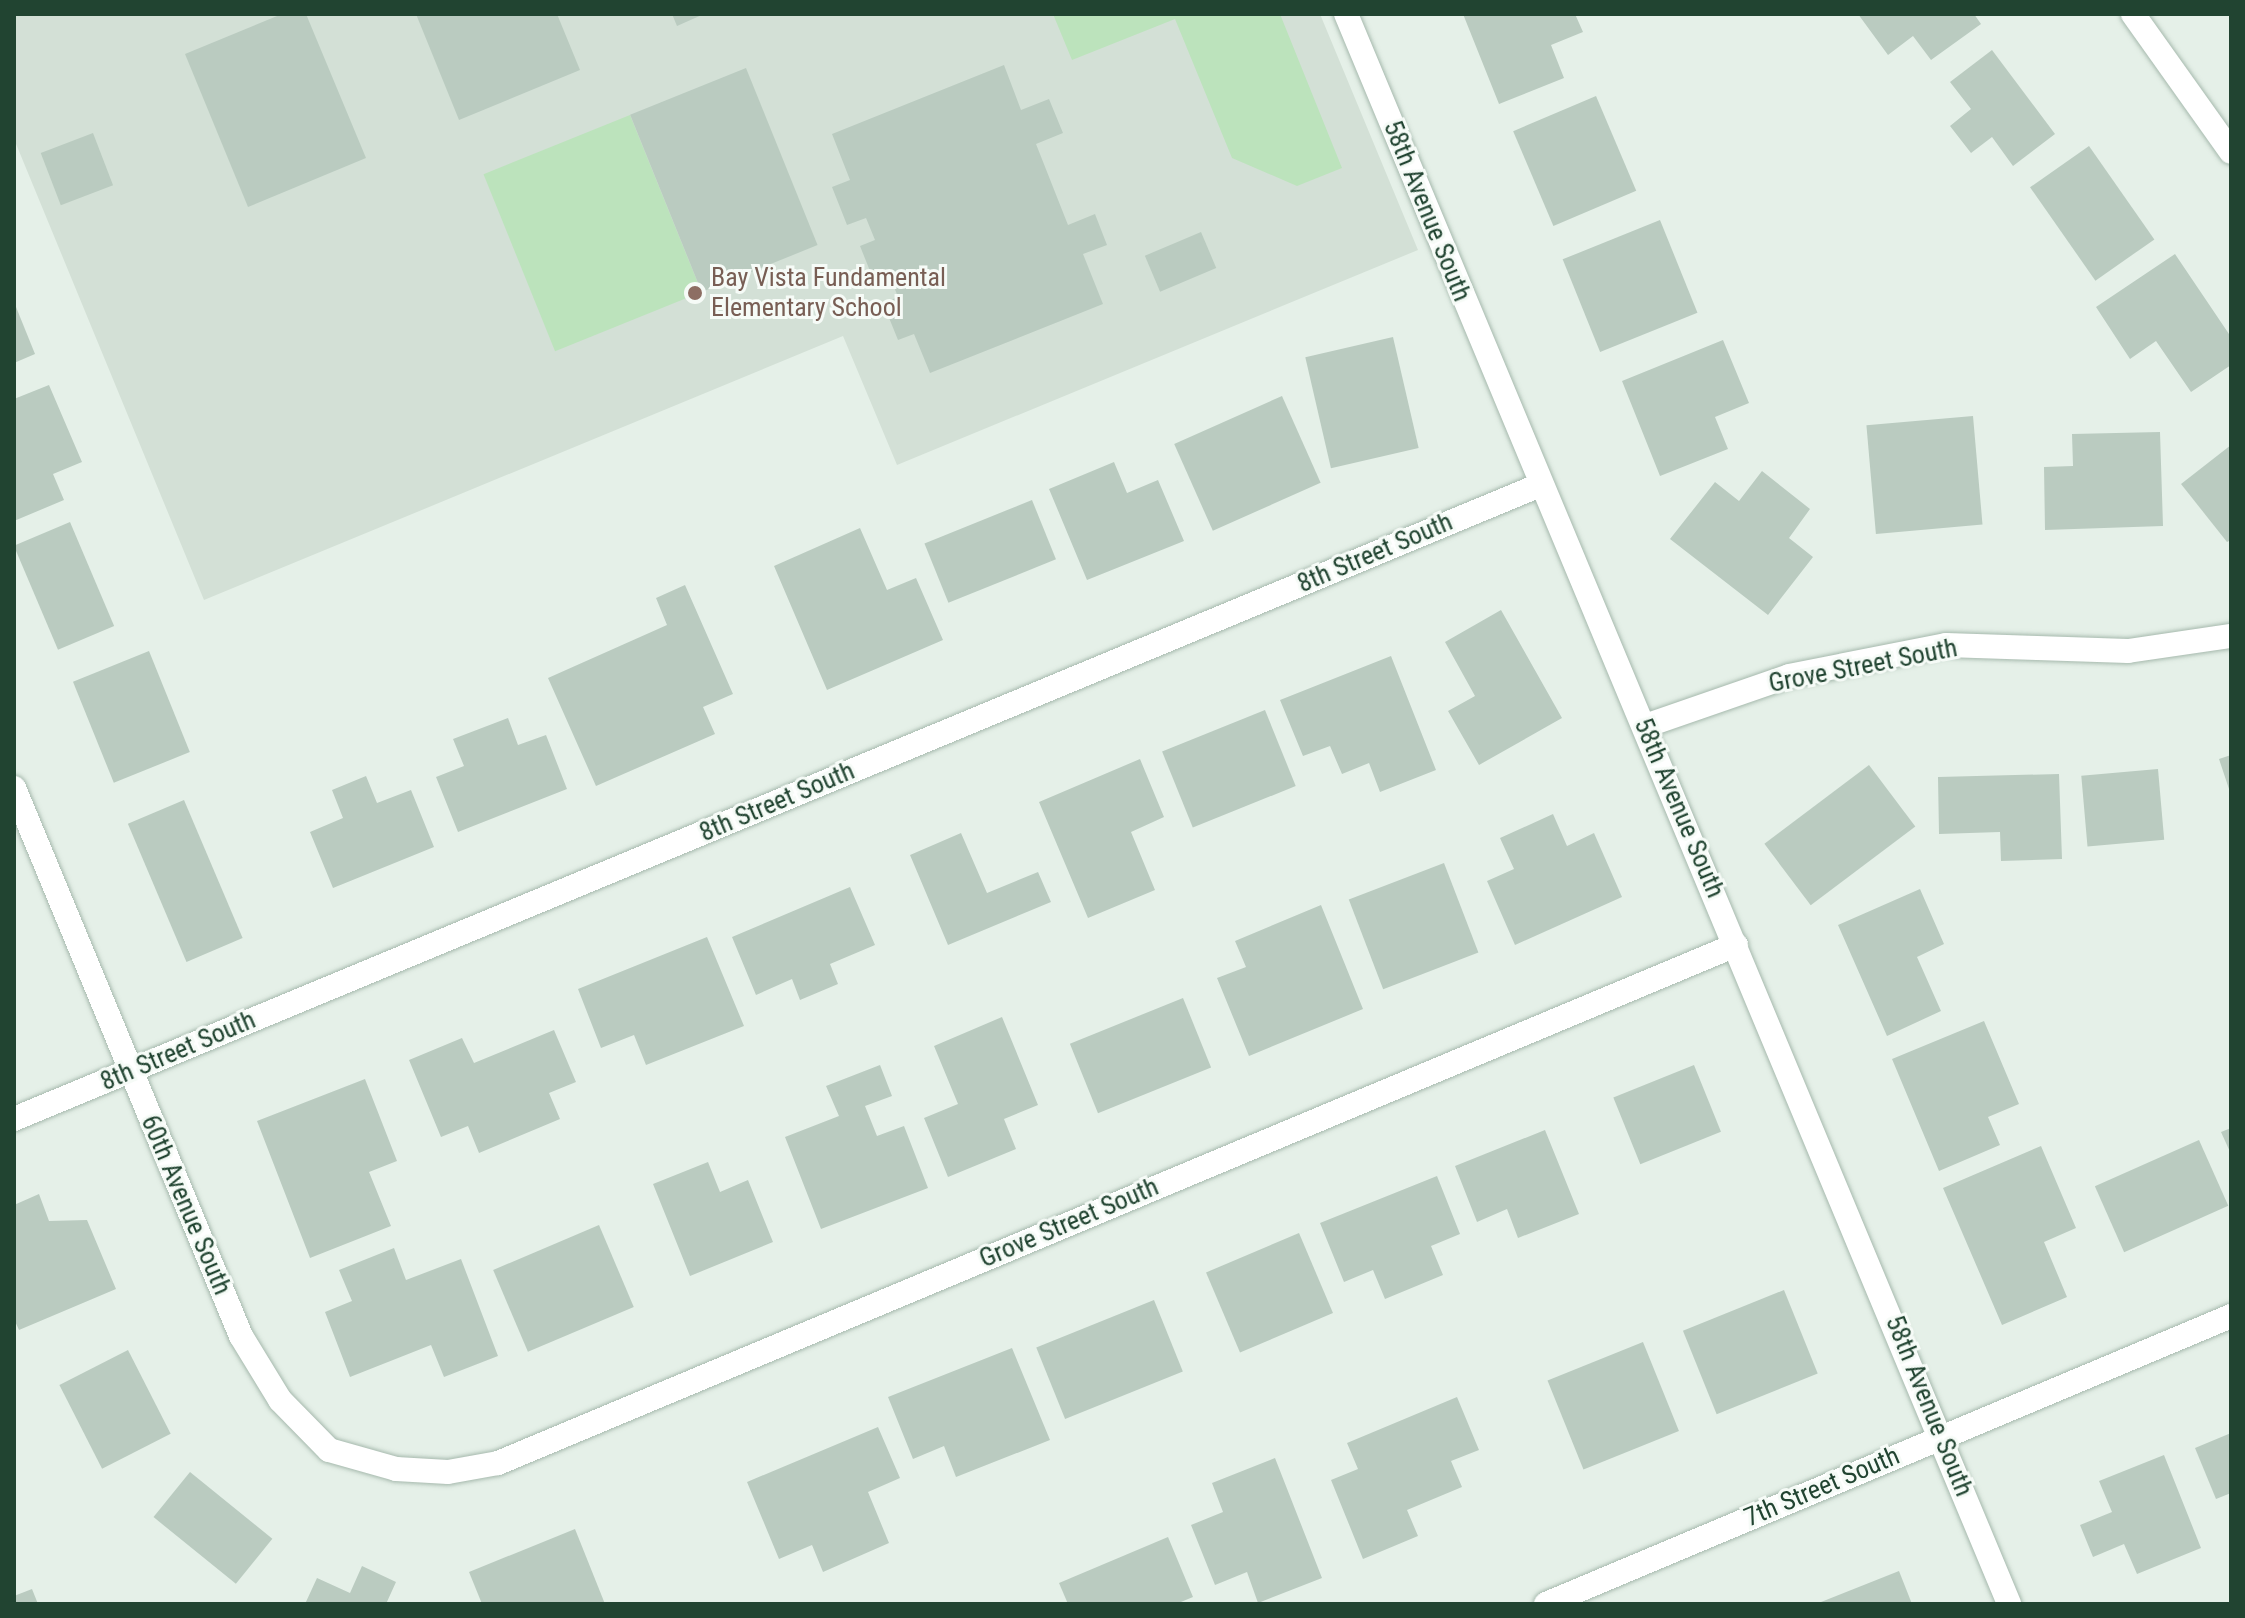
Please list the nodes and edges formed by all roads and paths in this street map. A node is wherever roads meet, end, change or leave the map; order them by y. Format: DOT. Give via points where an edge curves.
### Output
graph roads {
  1 [pos="1346,14"];
  2 [pos="2133,14"];
  3 [pos="2231,152"];
  4 [pos="1540,485"];
  5 [pos="2231,636"];
  6 [pos="1645,726"];
  7 [pos="14,788"];
  8 [pos="1736,945"];
  9 [pos="130,1071"];
  10 [pos="14,1119"];
  11 [pos="2231,1316"];
  12 [pos="1942,1437"];
  13 [pos="396,1469"];
  14 [pos="1546,1604"];
  15 [pos="2009,1604"];
  1 -- 4 [label="street, 58th Avenue South"];
  2 -- 3 [label="street"];
  4 -- 6 [label="street, 58th Avenue South"];
  4 -- 9 [label="street, 8th Street South"];
  5 -- 6 [label="street, Grove Street South" via="2128,651 1946,645 1789,676"];
  6 -- 8 [label="street, 58th Avenue South"];
  7 -- 9 [label="street, 60th Avenue South"];
  8 -- 12 [label="street, 58th Avenue South"];
  8 -- 13 [label="street, Grove Street South" via="498,1463 448,1472"];
  9 -- 10 [label="street, 8th Street South"];
  9 -- 13 [label="street, 60th Avenue South" via="241,1336 280,1400 329,1450"];
  11 -- 12 [label="street, 7th Street South"];
  12 -- 14 [label="street, 7th Street South"];
  12 -- 15 [label="street, 58th Avenue South"];
}
